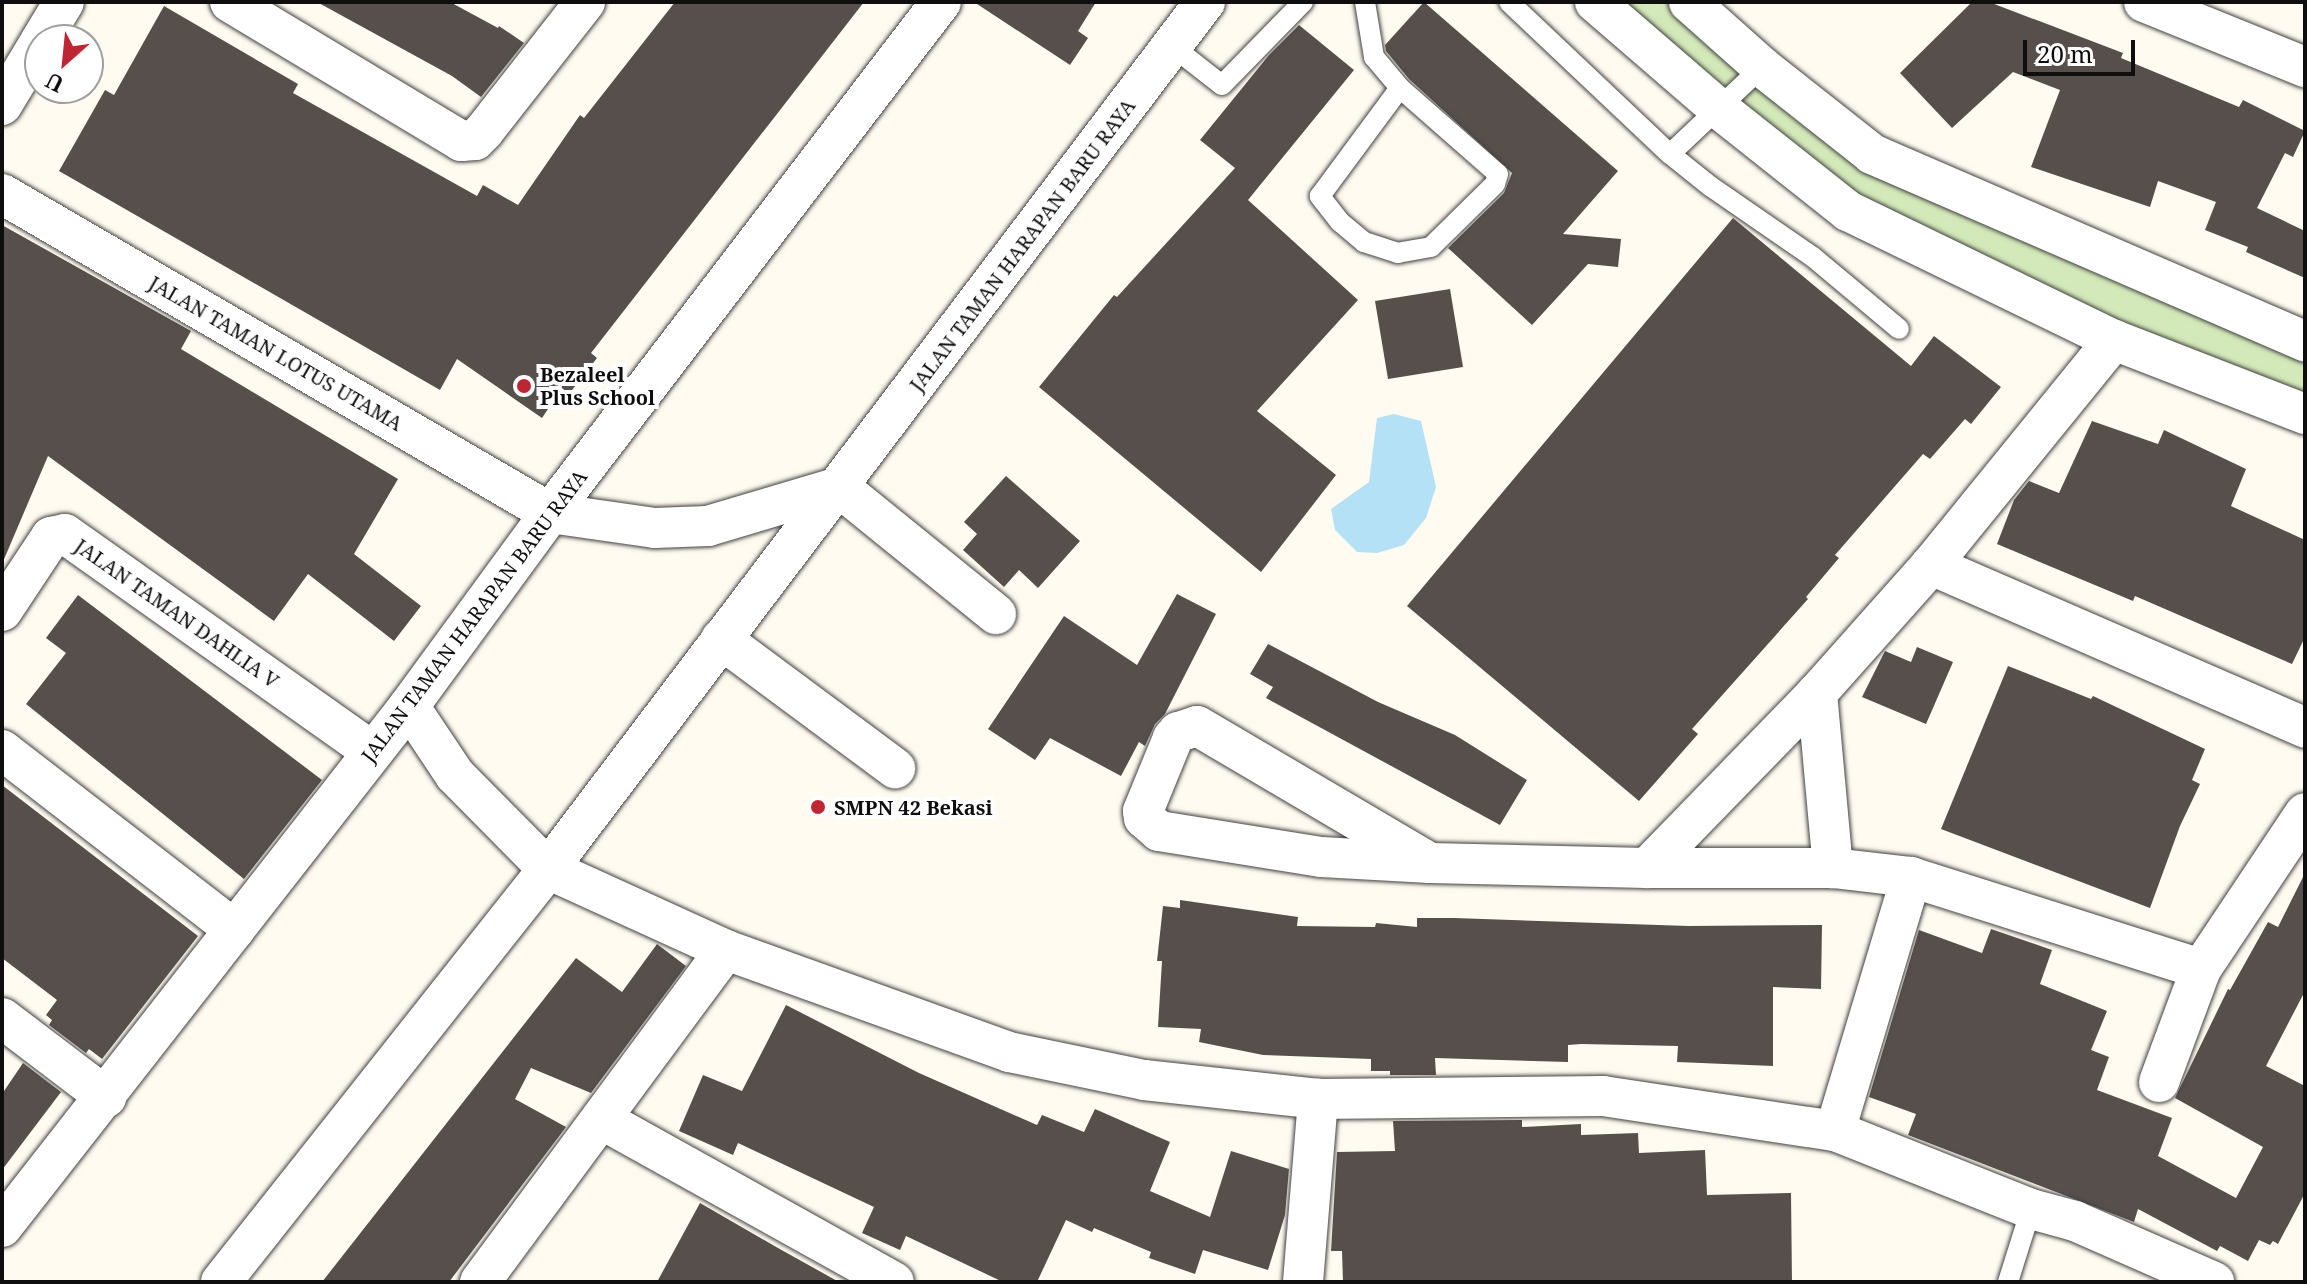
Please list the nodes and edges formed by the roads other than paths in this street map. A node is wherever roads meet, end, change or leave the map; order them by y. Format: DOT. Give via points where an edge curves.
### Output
graph roads {
  1 [pos="64,2"];
  2 [pos="230,2"];
  3 [pos="585,2"];
  4 [pos="941,2"];
  5 [pos="1205,2"];
  6 [pos="1303,2"];
  7 [pos="1365,2"];
  8 [pos="1509,2"];
  9 [pos="1595,2"];
  10 [pos="1689,2"];
  11 [pos="2144,2"];
  12 [pos="50,24"];
  13 [pos="1172,46"];
  14 [pos="1762,67"];
  15 [pos="2305,67"];
  16 [pos="24,68"];
  17 [pos="1400,88"];
  18 [pos="2,105"];
  19 [pos="1718,108"];
  20 [pos="1670,154"];
  21 [pos="2,194"];
  22 [pos="1899,329"];
  23 [pos="2114,340"];
  24 [pos="2305,341"];
  25 [pos="2305,414"];
  26 [pos="839,487"];
  27 [pos="550,513"];
  28 [pos="1931,565"];
  29 [pos="2,611"];
  30 [pos="996,614"];
  31 [pos="721,639"];
  32 [pos="1817,693"];
  33 [pos="409,706"];
  34 [pos="2305,728"];
  35 [pos="2,750"];
  36 [pos="373,752"];
  37 [pos="895,768"];
  38 [pos="2305,813"];
  39 [pos="1430,863"];
  40 [pos="1647,868"];
  41 [pos="1833,868"];
  42 [pos="548,869"];
  43 [pos="1911,877"];
  44 [pos="235,930"];
  45 [pos="726,950"];
  46 [pos="2201,969"];
  47 [pos="2,1018"];
  48 [pos="2159,1082"];
  49 [pos="106,1097"];
  50 [pos="1318,1099"];
  51 [pos="601,1119"];
  52 [pos="1835,1131"];
  53 [pos="2031,1209"];
  54 [pos="2,1227"];
  55 [pos="492,1278"];
  56 [pos="221,1282"];
  57 [pos="894,1282"];
  58 [pos="1303,1282"];
  59 [pos="2008,1282"];
  60 [pos="2214,1282"];
  1 -- 12 [label="street"];
  2 -- 3 [label="street" via="461,141 475,140"];
  4 -- 27 [label="street, JALAN TAMAN HARAPAN BARU RAYA"];
  5 -- 13 [label="street, JALAN TAMAN HARAPAN BARU RAYA"];
  6 -- 13 [label="lane" via="1222,85"];
  7 -- 17 [label="lane" via="1374,57"];
  8 -- 20 [label="lane"];
  9 -- 19 [label="street"];
  10 -- 14 [label="street"];
  11 -- 15 [label="street"];
  13 -- 26 [label="street, JALAN TAMAN HARAPAN BARU RAYA"];
  14 -- 19 [label="lane"];
  14 -- 24 [label="street" via="1872,154"];
  16 -- 18 [label="street"];
  17 -- 17 [label="lane" via="1498,174 1495,184 1431,247 1398,253 1364,242 1320,196"];
  19 -- 20 [label="lane"];
  19 -- 23 [label="street" via="1848,211"];
  20 -- 22 [label="lane" via="1813,257"];
  21 -- 27 [label="street, JALAN TAMAN LOTUS UTAMA"];
  23 -- 25 [label="street"];
  23 -- 28 [label="street"];
  26 -- 27 [label="street" via="708,526 655,528"];
  26 -- 30 [label="street"];
  26 -- 31 [label="street, JALAN TAMAN HARAPAN BARU RAYA"];
  27 -- 33 [label="street, JALAN TAMAN HARAPAN BARU RAYA"];
  28 -- 32 [label="street"];
  28 -- 34 [label="street"];
  29 -- 36 [label="street, JALAN TAMAN DAHLIA V" via="51,537 65,534"];
  31 -- 37 [label="street"];
  31 -- 42 [label="street, JALAN TAMAN HARAPAN BARU RAYA"];
  32 -- 40 [label="street"];
  32 -- 41 [label="street"];
  33 -- 36 [label="street, JALAN TAMAN HARAPAN BARU RAYA"];
  33 -- 42 [label="street" via="455,775"];
  35 -- 44 [label="street"];
  36 -- 44 [label="street, JALAN TAMAN HARAPAN BARU RAYA"];
  38 -- 46 [label="street"];
  39 -- 39 [label="street" via="1321,857 1159,831 1143,811 1173,738 1197,726"];
  39 -- 40 [label="street"];
  40 -- 41 [label="street"];
  41 -- 43 [label="street"];
  42 -- 45 [label="street"];
  42 -- 56 [label="street, JALAN TAMAN HARAPAN BARU RAYA"];
  43 -- 46 [label="street"];
  43 -- 52 [label="street"];
  44 -- 49 [label="street, JALAN TAMAN HARAPAN BARU RAYA"];
  45 -- 50 [label="street" via="1009,1052 1144,1080"];
  45 -- 51 [label="street"];
  46 -- 48 [label="street"];
  47 -- 49 [label="street"];
  49 -- 54 [label="street, JALAN TAMAN HARAPAN BARU RAYA"];
  50 -- 52 [label="street" via="1603,1096"];
  50 -- 58 [label="street"];
  51 -- 55 [label="street"];
  51 -- 57 [label="street"];
  52 -- 53 [label="street"];
  53 -- 59 [label="lane"];
  53 -- 60 [label="street" via="2075,1221"];
}
